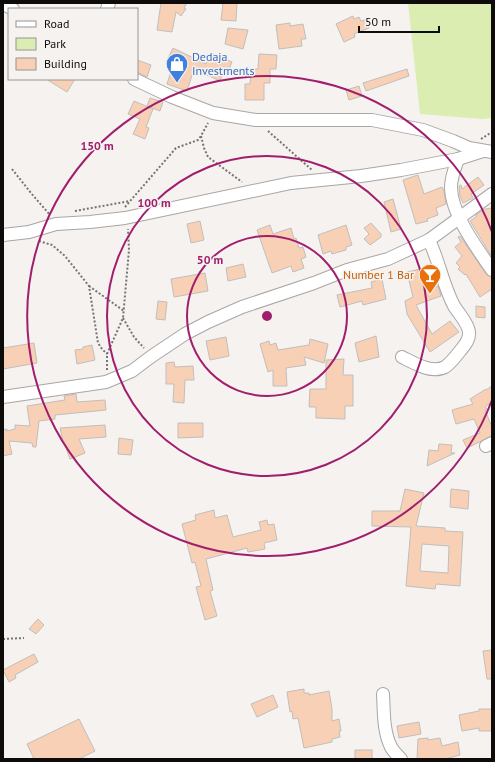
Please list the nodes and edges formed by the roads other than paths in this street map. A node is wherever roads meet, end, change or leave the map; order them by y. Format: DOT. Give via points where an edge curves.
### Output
graph roads {
  1 [pos="136,80"];
  2 [pos="487,152"];
  3 [pos="458,159"];
  4 [pos="492,194"];
  5 [pos="459,219"];
  6 [pos="3,235"];
  7 [pos="429,240"];
  8 [pos="492,270"];
  9 [pos="402,357"];
  10 [pos="3,397"];
  11 [pos="384,694"];
  12 [pos="401,759"];
  1 -- 2 [label="street" via="213,114 256,120 372,120 423,130 469,148"];
  2 -- 3 [label="street"];
  3 -- 5 [label="street" via="452,175 451,188"];
  3 -- 6 [label="street" via="361,176 291,183 125,218 56,224 29,232"];
  4 -- 5 [label="street"];
  5 -- 7 [label="street"];
  5 -- 8 [label="street"];
  7 -- 9 [label="street" via="445,285 466,324 468,338 466,344 444,367 428,369"];
  7 -- 10 [label="street" via="388,259 347,270 242,307 185,334 132,371 106,382"];
  11 -- 12 [label="street" via="388,742"];
}
